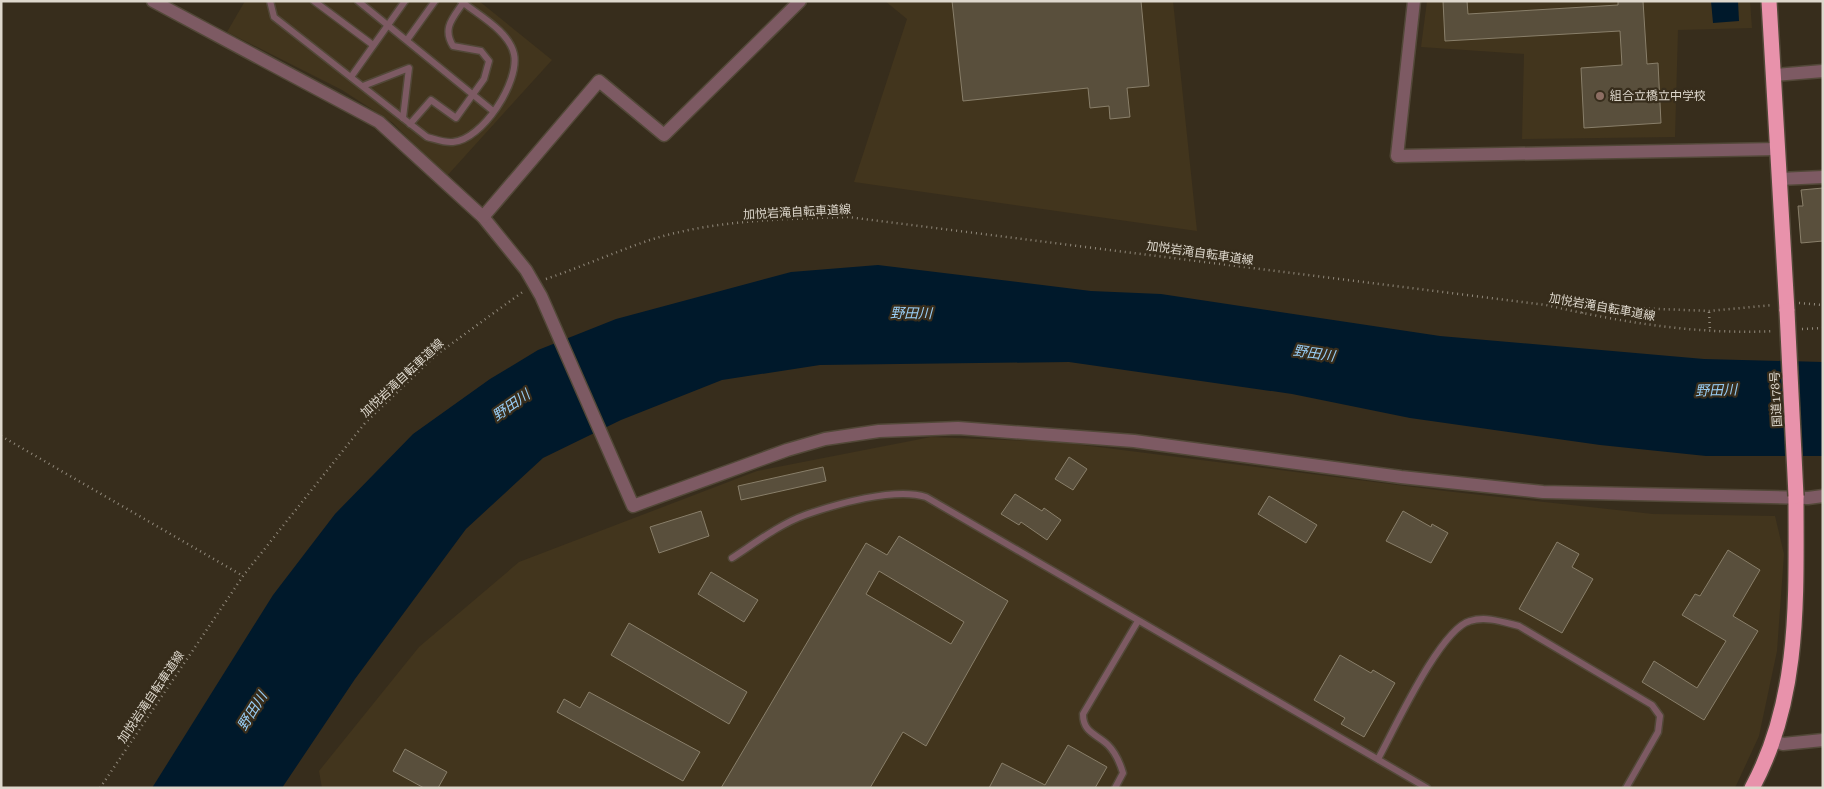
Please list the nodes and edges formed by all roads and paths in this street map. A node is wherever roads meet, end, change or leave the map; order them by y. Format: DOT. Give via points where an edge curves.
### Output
graph roads {
  1 [pos="153,1"];
  2 [pos="270,1"];
  3 [pos="314,1"];
  4 [pos="358,1"];
  5 [pos="405,1"];
  6 [pos="435,1"];
  7 [pos="800,1"];
  8 [pos="1414,1"];
  9 [pos="1769,1"];
  10 [pos="462,2"];
  11 [pos="388,25"];
  12 [pos="407,40"];
  13 [pos="373,45"];
  14 [pos="1823,71"];
  15 [pos="1774,75"];
  16 [pos="351,76"];
  17 [pos="363,86"];
  18 [pos="473,95"];
  19 [pos="492,111"];
  20 [pos="403,118"];
  21 [pos="410,124"];
  22 [pos="1777,149"];
  23 [pos="1823,177"];
  24 [pos="1779,179"];
  25 [pos="484,217"];
  26 [pos="534,284"];
  27 [pos="1823,304"];
  28 [pos="1790,306"];
  29 [pos="1708,311"];
  30 [pos="1582,313"];
  31 [pos="1823,328"];
  32 [pos="1710,330"];
  33 [pos="1800,330"];
  34 [pos="1776,331"];
  35 [pos="1,436"];
  36 [pos="1796,496"];
  37 [pos="1823,496"];
  38 [pos="732,558"];
  39 [pos="243,576"];
  40 [pos="1138,621"];
  41 [pos="1823,740"];
  42 [pos="1774,741"];
  43 [pos="1378,759"];
  44 [pos="100,788"];
  45 [pos="1115,788"];
  46 [pos="1427,788"];
  47 [pos="1626,788"];
  48 [pos="1752,788"];
  1 -- 25 [label="street" via="379,122"];
  2 -- 16 [label="lane" via="274,17"];
  3 -- 13 [label="lane"];
  4 -- 11 [label="lane"];
  5 -- 11 [label="lane"];
  6 -- 12 [label="lane"];
  7 -- 25 [label="street" via="664,135 599,81"];
  8 -- 22 [label="street" via="1397,156"];
  9 -- 15 [label="highway, 国道178号"];
  10 -- 18 [label="lane" via="447,32 453,46 481,51 489,61"];
  10 -- 19 [label="lane" via="504,35 514,54 515,71 509,89"];
  11 -- 12 [label="lane"];
  11 -- 13 [label="lane"];
  12 -- 18 [label="lane"];
  13 -- 16 [label="lane"];
  14 -- 15 [label="street"];
  15 -- 22 [label="highway, 国道178号"];
  16 -- 17 [label="lane"];
  17 -- 20 [label="lane"];
  17 -- 20 [label="lane" via="409,68"];
  18 -- 19 [label="lane"];
  18 -- 21 [label="lane" via="456,118 430,100"];
  19 -- 21 [label="lane" via="476,133 454,142 427,137"];
  20 -- 21 [label="lane"];
  22 -- 24 [label="highway, 国道178号"];
  23 -- 24 [label="street"];
  24 -- 28 [label="highway, 国道178号"];
  25 -- 26 [label="street"];
  26 -- 30 [label="path, 加悦岩滝自転車道線" via="651,240 698,229 768,220 848,217 1546,305"];
  26 -- 36 [label="street" via="633,506 826,439 879,431 958,428 1134,441 1401,477 1543,492"];
  26 -- 39 [label="path, 加悦岩滝自転車道線" via="436,355 365,423"];
  27 -- 28 [label="path"];
  28 -- 29 [label="path"];
  28 -- 36 [label="highway, 国道178号, bridge"];
  29 -- 30 [label="path" via="1588,306"];
  29 -- 32 [label="path"];
  30 -- 32 [label="path, 加悦岩滝自転車道線" via="1644,325"];
  31 -- 33 [label="path"];
  32 -- 34 [label="path, 加悦岩滝自転車道線"];
  35 -- 39 [label="path"];
  36 -- 37 [label="street"];
  36 -- 42 [label="highway, 国道178号" via="1797,604 1790,666"];
  38 -- 40 [label="lane" via="804,515 882,495 914,493 926,496"];
  39 -- 44 [label="path, 加悦岩滝自転車道線"];
  40 -- 43 [label="lane"];
  40 -- 45 [label="lane" via="1083,714 1087,730 1109,746 1119,760 1123,773"];
  41 -- 42 [label="street" via="1783,744"];
  42 -- 48 [label="highway, 国道178号"];
  43 -- 46 [label="lane"];
  43 -- 47 [label="lane" via="1423,675 1455,628 1468,621 1500,620 1518,626 1652,705 1660,716 1658,732"];
}
